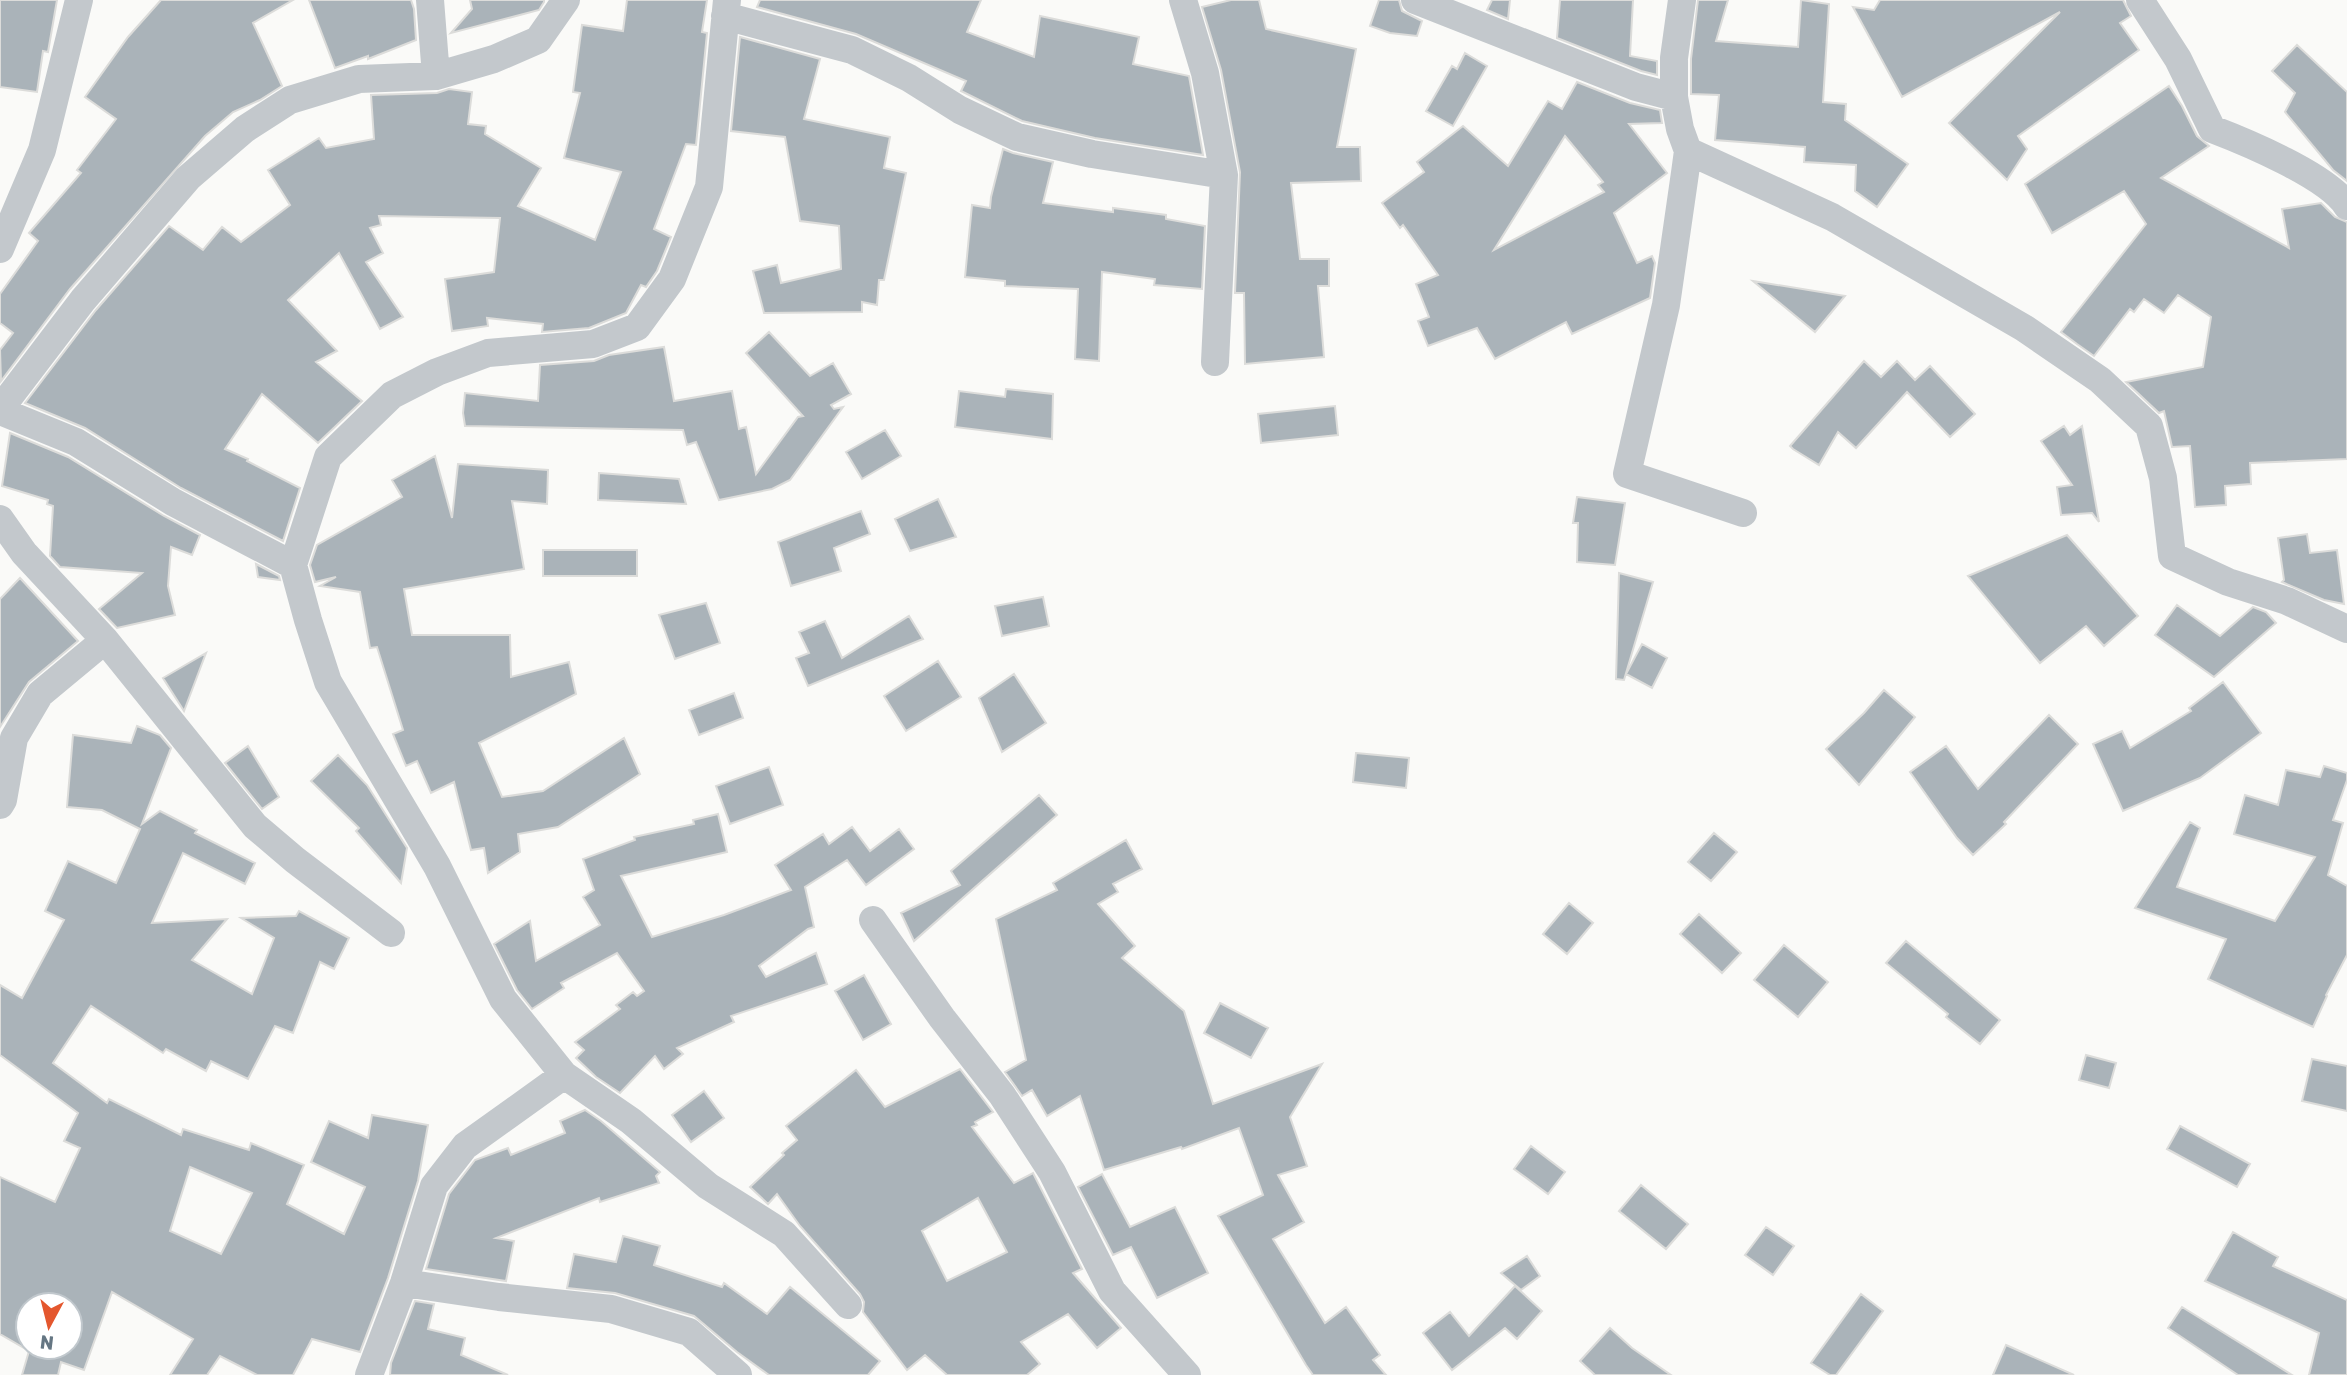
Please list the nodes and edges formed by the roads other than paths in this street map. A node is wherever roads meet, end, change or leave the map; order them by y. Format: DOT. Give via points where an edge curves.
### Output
graph roads {
  1 [pos="79,0"];
  2 [pos="430,0"];
  3 [pos="566,0"];
  4 [pos="1182,0"];
  5 [pos="1415,0"];
  6 [pos="1682,0"];
  7 [pos="2140,0"];
  8 [pos="726,8"];
  9 [pos="436,76"];
  10 [pos="1674,97"];
  11 [pos="1688,151"];
  12 [pos="1224,175"];
  13 [pos="2347,206"];
  14 [pos="0,249"];
  15 [pos="1214,362"];
  16 [pos="0,410"];
  17 [pos="1743,513"];
  18 [pos="0,519"];
  19 [pos="293,565"];
  20 [pos="2347,629"];
  21 [pos="105,640"];
  22 [pos="0,805"];
  23 [pos="873,920"];
  24 [pos="391,933"];
  25 [pos="564,1075"];
  26 [pos="404,1283"];
  27 [pos="848,1305"];
  28 [pos="369,1375"];
  29 [pos="738,1375"];
  30 [pos="1187,1375"];
  1 -- 14 [label="street" via="42,150"];
  2 -- 9 [label="street"];
  3 -- 9 [label="street" via="538,40 495,59"];
  4 -- 12 [label="street" via="1205,73"];
  5 -- 10 [label="street" via="1636,87"];
  6 -- 10 [label="street"];
  7 -- 13 [label="street" via="2178,59 2212,129 2258,147 2318,180"];
  8 -- 12 [label="street" via="852,50 1017,137"];
  8 -- 19 [label="street" via="709,187 672,279 637,327 593,344 488,353 393,395 328,457"];
  9 -- 16 [label="street" via="359,79 290,100 245,129 188,178 83,300"];
  10 -- 11 [label="street"];
  11 -- 17 [label="street" via="1666,305 1627,474"];
  11 -- 20 [label="street" via="1832,217 2024,328 2100,380 2149,426 2163,478 2172,556"];
  12 -- 15 [label="street"];
  16 -- 19 [label="street" via="76,442 173,502"];
  18 -- 21 [label="street" via="24,553"];
  19 -- 25 [label="street" via="328,682 437,866 503,999"];
  21 -- 22 [label="street" via="40,694 15,738"];
  21 -- 24 [label="street" via="255,826"];
  23 -- 30 [label="street" via="1002,1094 1052,1172 1112,1291"];
  25 -- 26 [label="street" via="465,1146 434,1186"];
  25 -- 27 [label="street" via="631,1121 708,1186 784,1234"];
  26 -- 28 [label="street"];
  26 -- 29 [label="street" via="611,1309 689,1332"];
}
